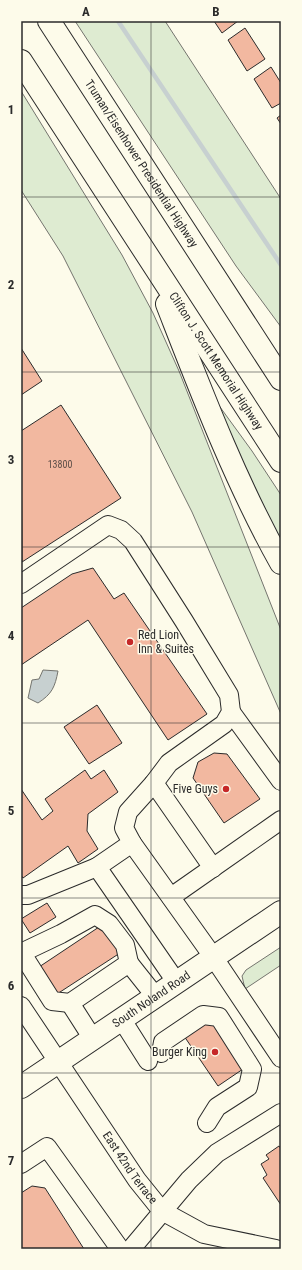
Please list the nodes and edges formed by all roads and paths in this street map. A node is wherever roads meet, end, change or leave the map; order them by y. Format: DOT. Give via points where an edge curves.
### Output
graph roads {
  1 [pos="49,21"];
  2 [pos="21,61"];
  3 [pos="151,261"];
  4 [pos="234,307"];
  5 [pos="281,353"];
  6 [pos="281,379"];
  7 [pos="281,461"];
  8 [pos="281,563"];
  9 [pos="21,584"];
  10 [pos="231,712"];
  11 [pos="281,780"];
  12 [pos="154,783"];
  13 [pos="281,820"];
  14 [pos="132,843"];
  15 [pos="98,867"];
  16 [pos="213,868"];
  17 [pos="21,895"];
  18 [pos="171,897"];
  19 [pos="281,912"];
  20 [pos="144,934"];
  21 [pos="125,945"];
  22 [pos="21,952"];
  23 [pos="214,958"];
  24 [pos="129,963"];
  25 [pos="178,983"];
  26 [pos="156,997"];
  27 [pos="70,1003"];
  28 [pos="21,1006"];
  29 [pos="122,1020"];
  30 [pos="93,1039"];
  31 [pos="281,1058"];
  32 [pos="58,1062"];
  33 [pos="21,1087"];
  34 [pos="281,1113"];
  35 [pos="207,1124"];
  36 [pos="21,1164"];
  37 [pos="162,1211"];
  38 [pos="120,1249"];
  39 [pos="131,1249"];
  40 [pos="276,1249"];
  1 -- 4 [label="main road, Truman/Eisenhower Presidential Highway"];
  2 -- 3 [label="main road"];
  3 -- 7 [label="main road, Clifton J. Scott Memorial Highway"];
  3 -- 8 [label="main road" via="202,392 258,522"];
  4 -- 5 [label="main road"];
  4 -- 6 [label="main road"];
  9 -- 10 [label="street" via="108,525 121,530 133,541 188,627 229,695"];
  10 -- 11 [label="street"];
  10 -- 12 [label="street" via="224,724 169,763"];
  12 -- 14 [label="street" via="128,812 124,828"];
  12 -- 16 [label="street"];
  13 -- 16 [label="street"];
  14 -- 15 [label="street"];
  14 -- 18 [label="street"];
  15 -- 17 [label="street" via="28,895"];
  15 -- 20 [label="street"];
  16 -- 18 [label="street"];
  18 -- 23 [label="street"];
  19 -- 23 [label="main road, South Noland Road"];
  20 -- 21 [label="street"];
  20 -- 25 [label="street"];
  21 -- 22 [label="street" via="109,924 95,915"];
  21 -- 24 [label="street"];
  22 -- 27 [label="street" via="52,1001"];
  23 -- 25 [label="main road, South Noland Road"];
  23 -- 31 [label="street"];
  24 -- 26 [label="street"];
  24 -- 27 [label="street"];
  25 -- 26 [label="main road, South Noland Road"];
  26 -- 29 [label="main road, South Noland Road"];
  27 -- 30 [label="street"];
  28 -- 32 [label="street, East 42nd Terrace"];
  29 -- 30 [label="main road, South Noland Road"];
  29 -- 35 [label="street" via="155,1057 163,1042 203,1015 219,1017 252,1069 248,1087 217,1107"];
  30 -- 32 [label="main road, South Noland Road"];
  32 -- 33 [label="main road, South Noland Road"];
  32 -- 37 [label="street, East 42nd Terrace" via="137,1180"];
  34 -- 37 [label="street" via="217,1153"];
  36 -- 38 [label="street" via="47,1147"];
  37 -- 39 [label="street"];
  37 -- 40 [label="street, East 42nd Terrace" via="204,1234"];
}
